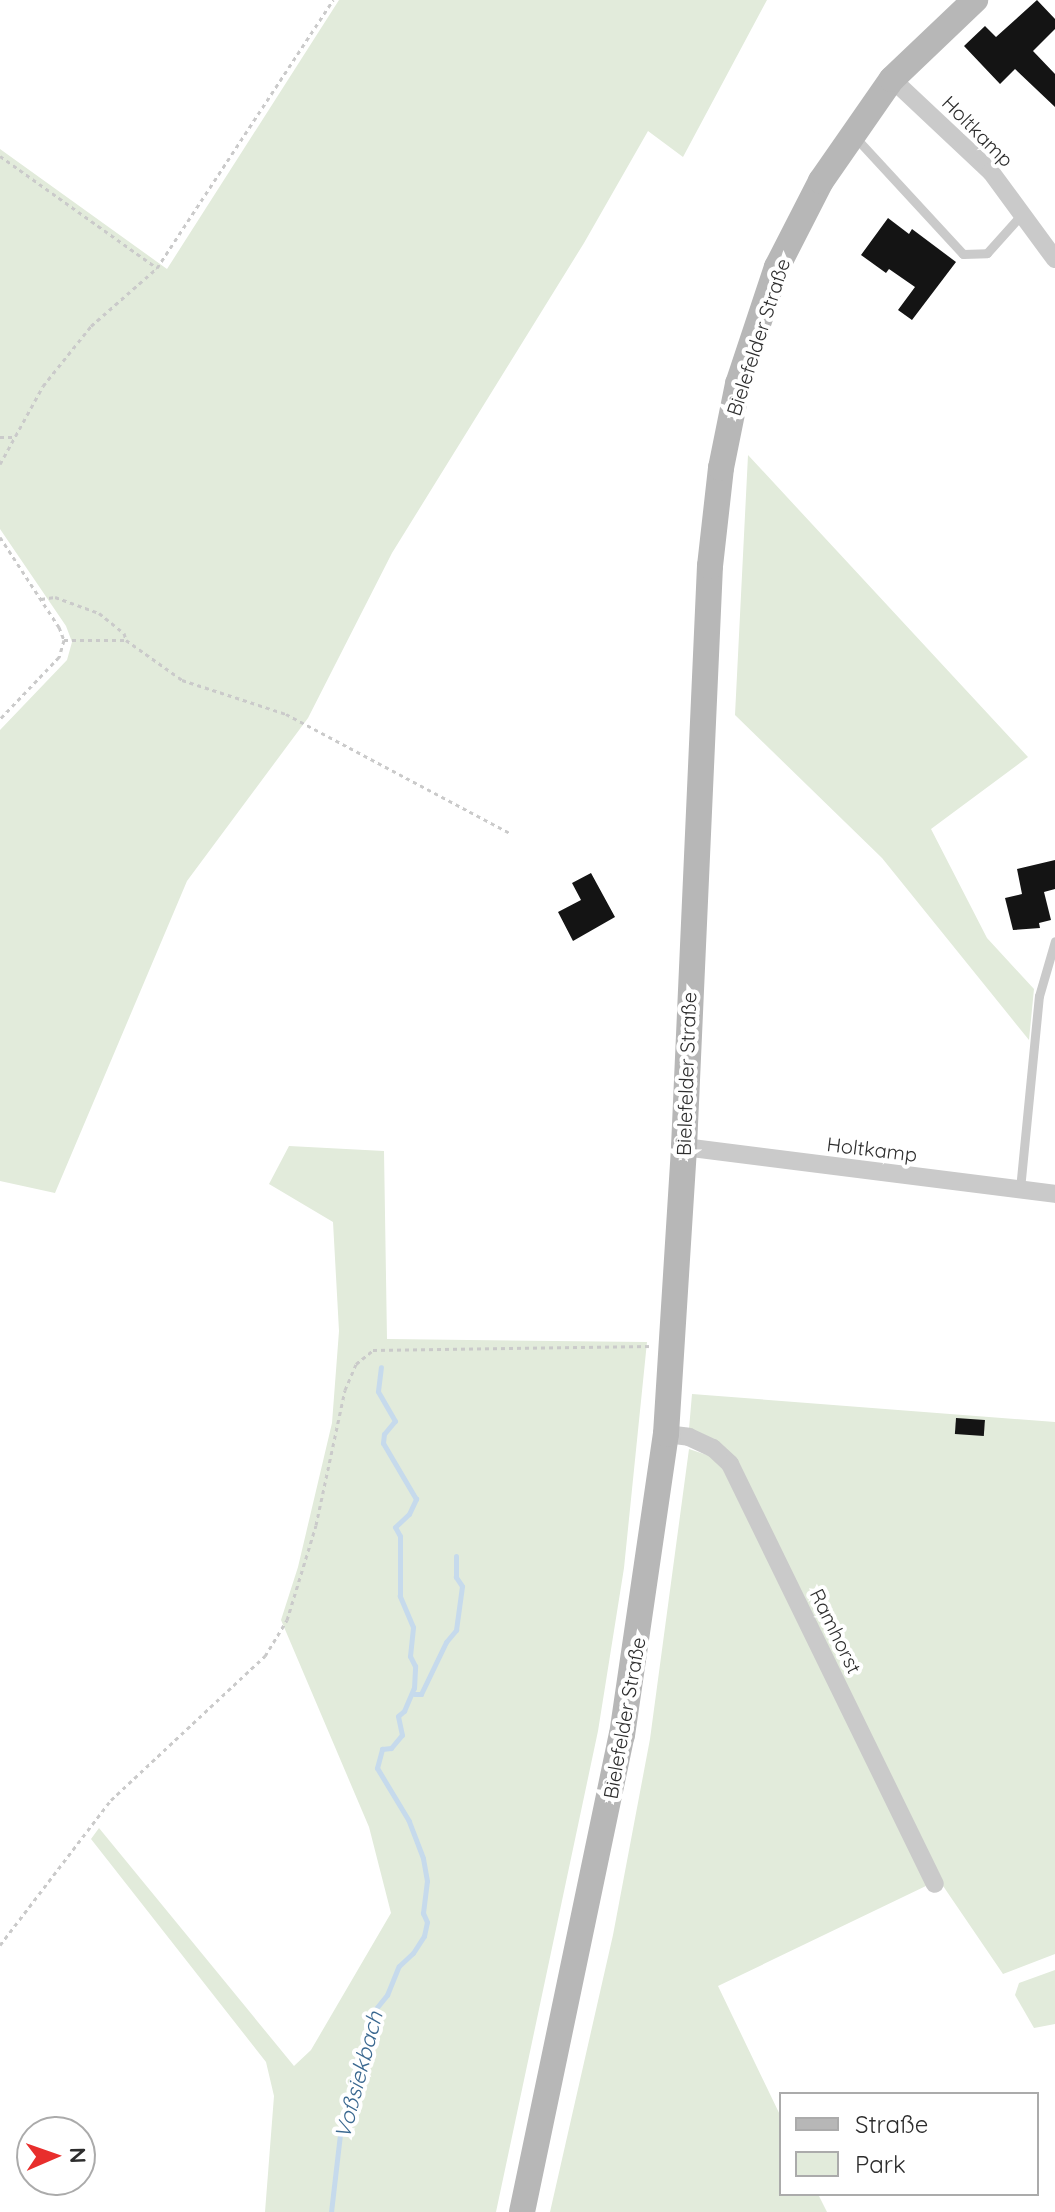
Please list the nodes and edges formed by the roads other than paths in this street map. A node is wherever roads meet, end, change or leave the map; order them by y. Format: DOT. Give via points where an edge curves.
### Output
graph roads {
  1 [pos="975,0"];
  2 [pos="892,79"];
  3 [pos="852,135"];
  4 [pos="1021,215"];
  5 [pos="1055,259"];
  6 [pos="1055,941"];
  7 [pos="684,1147"];
  8 [pos="1020,1189"];
  9 [pos="1055,1194"];
  10 [pos="666,1434"];
  11 [pos="935,1884"];
  12 [pos="522,2212"];
  1 -- 2 [label="main road, Bielefelder Straße"];
  2 -- 3 [label="main road, Bielefelder Straße"];
  2 -- 4 [label="street, Holtkamp" via="991,172"];
  3 -- 4 [label="lane" via="963,254 987,253"];
  3 -- 7 [label="main road, Bielefelder Straße" via="821,181 777,267 738,384 721,468 706,642"];
  4 -- 5 [label="street, Holtkamp"];
  6 -- 8 [label="lane" via="1039,996"];
  7 -- 8 [label="street, Holtkamp"];
  7 -- 10 [label="main road, Bielefelder Straße"];
  8 -- 9 [label="street, Holtkamp"];
  10 -- 11 [label="street, Ramhorst" via="713,1448 730,1464"];
  10 -- 12 [label="main road, Bielefelder Straße" via="622,1735"];
}
